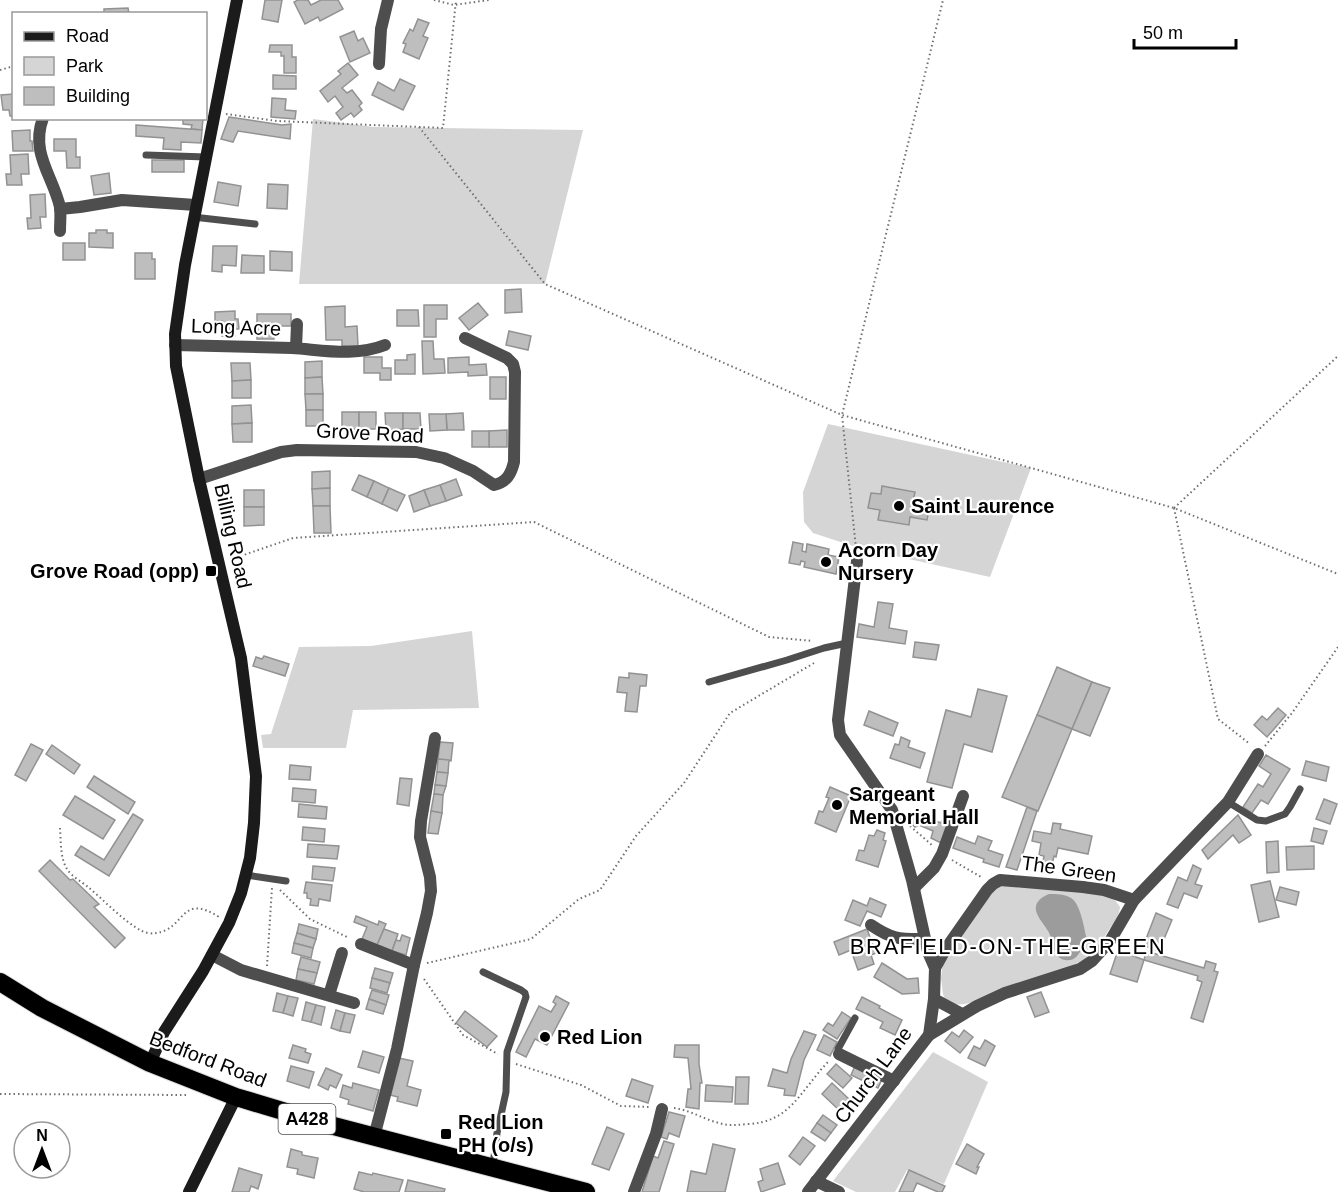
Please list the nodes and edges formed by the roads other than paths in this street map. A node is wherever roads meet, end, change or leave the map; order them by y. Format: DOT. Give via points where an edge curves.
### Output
graph roads {
  1 [pos="237,0"];
  2 [pos="388,0"];
  3 [pos="379,64"];
  4 [pos="42,120"];
  5 [pos="146,155"];
  6 [pos="206,157"];
  7 [pos="60,209"];
  8 [pos="195,211"];
  9 [pos="255,224"];
  10 [pos="60,231"];
  11 [pos="297,324"];
  12 [pos="465,338"];
  13 [pos="175,345"];
  14 [pos="385,345"];
  15 [pos="296,348"];
  16 [pos="199,479"];
  17 [pos="857,561"];
  18 [pos="847,643"];
  19 [pos="709,682"];
  20 [pos="435,738"];
  21 [pos="1258,753"];
  22 [pos="1300,789"];
  23 [pos="963,796"];
  24 [pos="1228,802"];
  25 [pos="246,875"];
  26 [pos="286,881"];
  27 [pos="914,888"];
  28 [pos="1134,900"];
  29 [pos="871,925"];
  30 [pos="925,939"];
  31 [pos="361,944"];
  32 [pos="342,953"];
  33 [pos="212,955"];
  34 [pos="414,965"];
  35 [pos="935,968"];
  36 [pos="483,972"];
  37 [pos="0,982"];
  38 [pos="329,995"];
  39 [pos="934,999"];
  40 [pos="354,1003"];
  41 [pos="963,1014"];
  42 [pos="855,1018"];
  43 [pos="929,1035"];
  44 [pos="839,1054"];
  45 [pos="150,1063"];
  46 [pos="894,1081"];
  47 [pos="236,1097"];
  48 [pos="656,1108"];
  49 [pos="374,1137"];
  50 [pos="493,1168"];
  51 [pos="816,1181"];
  52 [pos="548,1187"];
  53 [pos="189,1192"];
  54 [pos="586,1192"];
  55 [pos="634,1192"];
  56 [pos="808,1192"];
  57 [pos="839,1192"];
  1 -- 6 [label="street, Billing Road"];
  2 -- 3 [label="street"];
  4 -- 7 [label="street" via="40,154"];
  5 -- 6 [label="lane"];
  6 -- 8 [label="street, Billing Road"];
  7 -- 8 [label="street" via="122,200"];
  7 -- 10 [label="street"];
  8 -- 9 [label="lane"];
  8 -- 13 [label="street, Billing Road"];
  11 -- 15 [label="street, Long Acre"];
  12 -- 16 [label="street, Grove Road" via="513,364 514,462 511,474 502,483 494,485 473,471 416,452 297,450"];
  13 -- 15 [label="street, Long Acre"];
  13 -- 16 [label="street, Billing Road"];
  14 -- 15 [label="street, Long Acre" via="345,352"];
  16 -- 25 [label="street, Billing Road" via="241,658 256,776"];
  17 -- 18 [label="street, Church Lane"];
  18 -- 19 [label="lane"];
  18 -- 27 [label="street, Church Lane" via="838,720 840,735 892,810"];
  20 -- 34 [label="street" via="420,837 431,891"];
  21 -- 24 [label="street"];
  22 -- 24 [label="lane" via="1285,814 1266,820 1257,820"];
  23 -- 27 [label="street" via="942,854"];
  24 -- 28 [label="street"];
  25 -- 26 [label="lane"];
  25 -- 33 [label="street, Billing Road" via="229,923"];
  27 -- 30 [label="street, Church Lane"];
  28 -- 35 [label="street, The Green" via="1104,890 1000,880 987,890"];
  28 -- 41 [label="street" via="1110,941 1080,969 1005,993"];
  29 -- 30 [label="street" via="899,939"];
  30 -- 35 [label="street, Church Lane"];
  31 -- 34 [label="street"];
  32 -- 38 [label="street"];
  33 -- 38 [label="street" via="241,970"];
  33 -- 45 [label="street, Billing Road" via="164,1032"];
  34 -- 49 [label="street"];
  35 -- 39 [label="street, Church Lane"];
  36 -- 50 [label="lane" via="521,990 526,997 507,1052 506,1092"];
  37 -- 45 [label="highway, Bedford Road / A428"];
  38 -- 40 [label="street"];
  39 -- 41 [label="street"];
  39 -- 43 [label="street, Church Lane"];
  41 -- 43 [label="street"];
  42 -- 44 [label="lane"];
  43 -- 46 [label="street, Church Lane"];
  44 -- 46 [label="street"];
  45 -- 47 [label="highway, Bedford Road / A428"];
  46 -- 51 [label="street, Church Lane"];
  47 -- 49 [label="highway, Bedford Road / A428"];
  47 -- 53 [label="street"];
  48 -- 55 [label="street" via="656,1134"];
  49 -- 50 [label="highway, Bedford Road / A428"];
  50 -- 52 [label="highway, Bedford Road / A428"];
  51 -- 56 [label="street, Church Lane"];
  51 -- 57 [label="street"];
  52 -- 54 [label="highway, Bedford Road / A428"];
}
